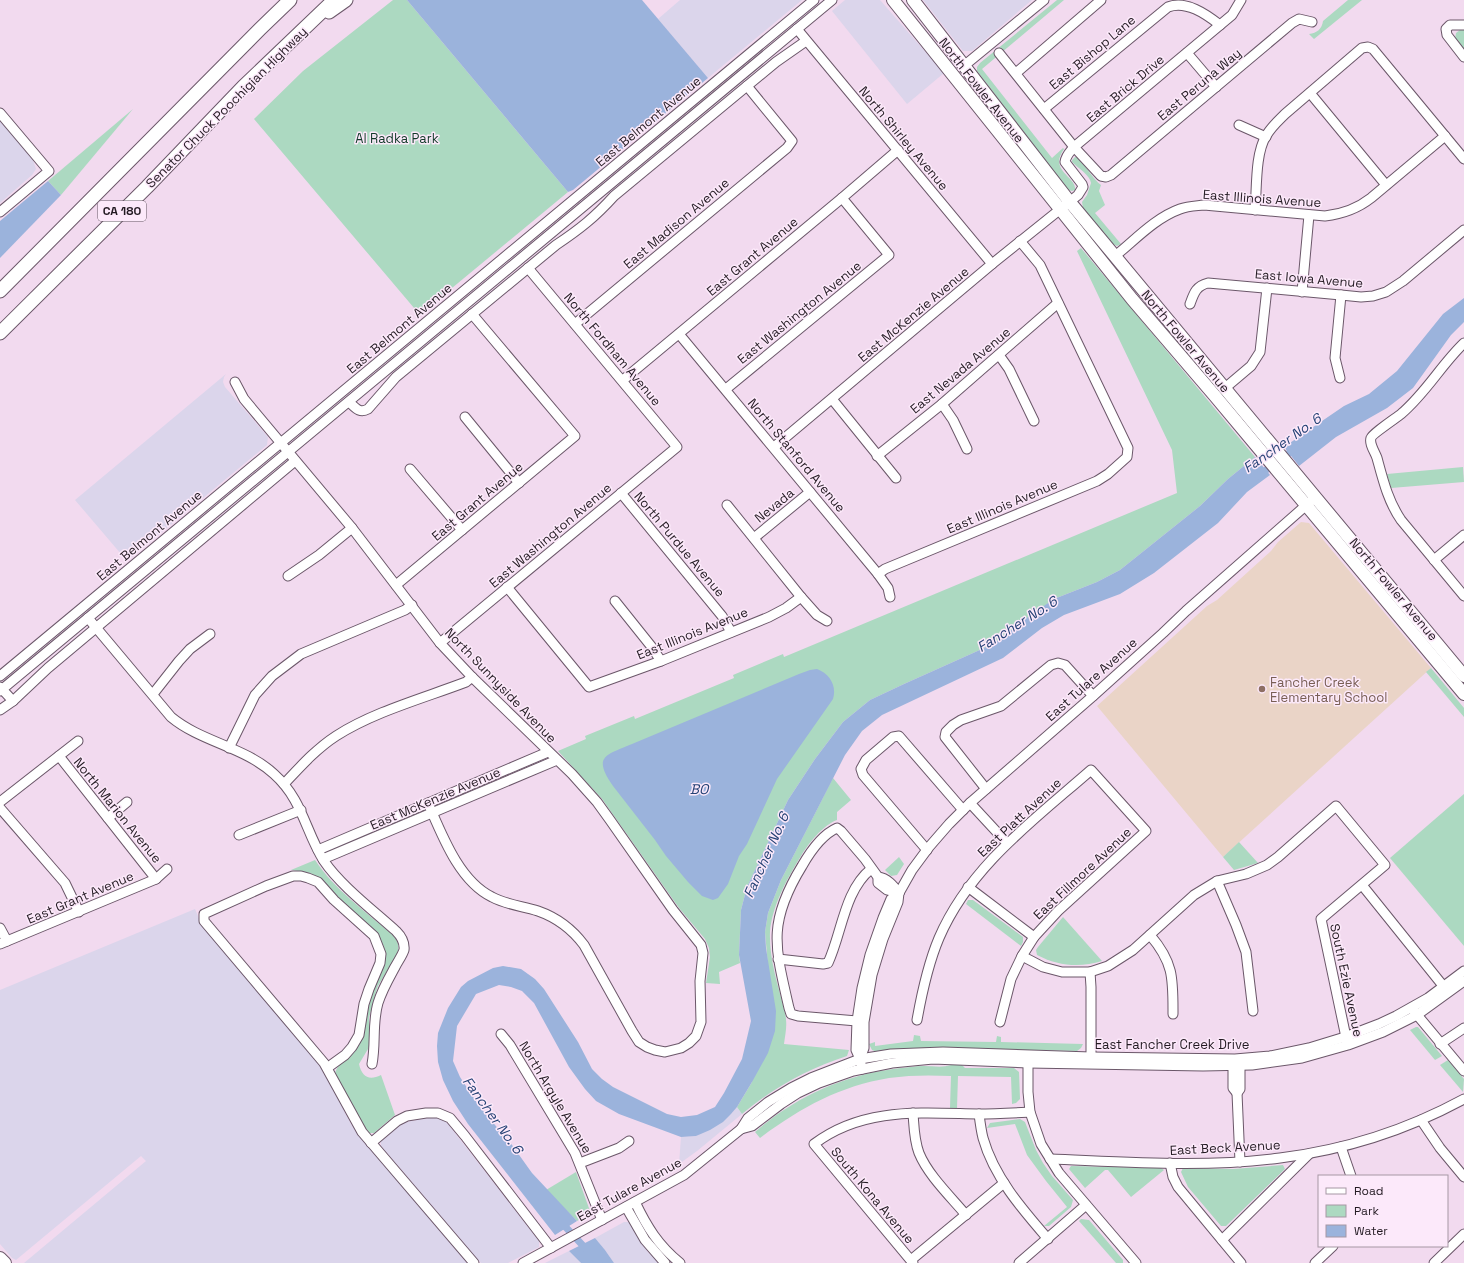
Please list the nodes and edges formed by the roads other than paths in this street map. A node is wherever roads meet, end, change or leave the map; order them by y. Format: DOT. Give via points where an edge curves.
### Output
graph roads {
  1 [pos="279,0"];
  2 [pos="290,0"];
  3 [pos="334,0"];
  4 [pos="346,0"];
  5 [pos="814,0"];
  6 [pos="832,0"];
  7 [pos="893,0"];
  8 [pos="913,0"];
  9 [pos="1044,0"];
  10 [pos="1102,0"];
  11 [pos="1241,0"];
  12 [pos="911,22"];
  13 [pos="1312,22"];
  14 [pos="1220,25"];
  15 [pos="1464,25"];
  16 [pos="797,29"];
  17 [pos="289,42"];
  18 [pos="806,42"];
  19 [pos="999,53"];
  20 [pos="1186,53"];
  21 [pos="1464,57"];
  22 [pos="965,65"];
  23 [pos="1016,73"];
  24 [pos="216,74"];
  25 [pos="747,86"];
  26 [pos="1216,87"];
  27 [pos="1310,93"];
  28 [pos="1044,109"];
  29 [pos="0,113"];
  30 [pos="1239,125"];
  31 [pos="1266,136"];
  32 [pos="1445,136"];
  33 [pos="1074,146"];
  34 [pos="898,150"];
  35 [pos="1464,159"];
  36 [pos="1386,185"];
  37 [pos="842,198"];
  38 [pos="1069,201"];
  39 [pos="570,202"];
  40 [pos="1059,209"];
  41 [pos="1255,210"];
  42 [pos="577,211"];
  43 [pos="0,212"];
  44 [pos="1309,216"];
  45 [pos="587,223"];
  46 [pos="1464,230"];
  47 [pos="1020,241"];
  48 [pos="1115,256"];
  49 [pos="992,264"];
  50 [pos="528,268"];
  51 [pos="1267,288"];
  52 [pos="0,291"];
  53 [pos="1302,292"];
  54 [pos="1341,295"];
  55 [pos="449,302"];
  56 [pos="1058,303"];
  57 [pos="1190,304"];
  58 [pos="472,314"];
  59 [pos="575,324"];
  60 [pos="0,333"];
  61 [pos="679,334"];
  62 [pos="1170,343"];
  63 [pos="1464,343"];
  64 [pos="999,355"];
  65 [pos="400,359"];
  66 [pos="1340,378"];
  67 [pos="622,380"];
  68 [pos="235,382"];
  69 [pos="1225,388"];
  70 [pos="726,389"];
  71 [pos="832,399"];
  72 [pos="349,402"];
  73 [pos="942,404"];
  74 [pos="465,417"];
  75 [pos="1034,421"];
  76 [pos="280,443"];
  77 [pos="677,447"];
  78 [pos="774,447"];
  79 [pos="967,449"];
  80 [pos="287,452"];
  81 [pos="878,456"];
  82 [pos="1276,460"];
  83 [pos="295,462"];
  84 [pos="410,469"];
  85 [pos="896,478"];
  86 [pos="519,483"];
  87 [pos="810,492"];
  88 [pos="621,493"];
  89 [pos="1310,502"];
  90 [pos="727,505"];
  91 [pos="352,528"];
  92 [pos="462,530"];
  93 [pos="1464,535"];
  94 [pos="754,538"];
  95 [pos="1434,560"];
  96 [pos="878,574"];
  97 [pos="288,576"];
  98 [pos="396,585"];
  99 [pos="507,587"];
  100 [pos="1464,596"];
  101 [pos="802,597"];
  102 [pos="890,597"];
  103 [pos="615,601"];
  104 [pos="412,605"];
  105 [pos="88,618"];
  106 [pos="827,621"];
  107 [pos="96,628"];
  108 [pos="731,632"];
  109 [pos="210,634"];
  110 [pos="440,643"];
  111 [pos="661,661"];
  112 [pos="0,676"];
  113 [pos="1464,676"];
  114 [pos="472,677"];
  115 [pos="1,689"];
  116 [pos="153,694"];
  117 [pos="1464,694"];
  118 [pos="1093,696"];
  119 [pos="13,702"];
  120 [pos="0,710"];
  121 [pos="78,741"];
  122 [pos="229,748"];
  123 [pos="548,752"];
  124 [pos="59,756"];
  125 [pos="557,760"];
  126 [pos="1091,770"];
  127 [pos="284,784"];
  128 [pos="986,789"];
  129 [pos="0,802"];
  130 [pos="127,802"];
  131 [pos="970,803"];
  132 [pos="428,804"];
  133 [pos="0,808"];
  134 [pos="301,810"];
  135 [pos="963,810"];
  136 [pos="432,813"];
  137 [pos="108,818"];
  138 [pos="239,835"];
  139 [pos="1007,843"];
  140 [pos="318,850"];
  141 [pos="927,850"];
  142 [pos="323,859"];
  143 [pos="167,869"];
  144 [pos="872,869"];
  145 [pos="156,879"];
  146 [pos="1217,881"];
  147 [pos="1362,885"];
  148 [pos="968,887"];
  149 [pos="899,892"];
  150 [pos="79,912"];
  151 [pos="0,928"];
  152 [pos="1150,935"];
  153 [pos="1034,938"];
  154 [pos="3,943"];
  155 [pos="1022,956"];
  156 [pos="778,959"];
  157 [pos="1464,971"];
  158 [pos="1090,972"];
  159 [pos="1464,981"];
  160 [pos="1444,987"];
  161 [pos="1253,1011"];
  162 [pos="1414,1011"];
  163 [pos="1173,1014"];
  164 [pos="917,1020"];
  165 [pos="857,1021"];
  166 [pos="1000,1022"];
  167 [pos="1464,1028"];
  168 [pos="501,1034"];
  169 [pos="1346,1041"];
  170 [pos="1440,1044"];
  171 [pos="1091,1057"];
  172 [pos="860,1059"];
  173 [pos="1028,1059"];
  174 [pos="372,1064"];
  175 [pos="1237,1065"];
  176 [pos="327,1068"];
  177 [pos="862,1069"];
  178 [pos="1464,1072"];
  179 [pos="1464,1099"];
  180 [pos="1030,1112"];
  181 [pos="913,1113"];
  182 [pos="979,1114"];
  183 [pos="1421,1120"];
  184 [pos="741,1129"];
  185 [pos="629,1141"];
  186 [pos="371,1143"];
  187 [pos="1341,1147"];
  188 [pos="1309,1154"];
  189 [pos="1050,1159"];
  190 [pos="1240,1162"];
  191 [pos="580,1163"];
  192 [pos="1170,1163"];
  193 [pos="1351,1175"];
  194 [pos="1464,1177"];
  195 [pos="1004,1183"];
  196 [pos="630,1204"];
  197 [pos="1086,1205"];
  198 [pos="966,1215"];
  199 [pos="602,1220"];
  200 [pos="1464,1234"];
  201 [pos="1048,1239"];
  202 [pos="1222,1240"];
  203 [pos="1332,1247"];
  204 [pos="551,1248"];
  205 [pos="0,1258"];
  206 [pos="912,1262"];
  207 [pos="5,1263"];
  208 [pos="474,1263"];
  209 [pos="523,1263"];
  210 [pos="665,1263"];
  211 [pos="680,1263"];
  212 [pos="1019,1263"];
  213 [pos="1135,1263"];
  214 [pos="1241,1263"];
  215 [pos="1315,1263"];
  216 [pos="1434,1263"];
  1 -- 24 [label="highway" via="255,24"];
  2 -- 24 [label="highway, CA 180"];
  3 -- 17 [label="highway, Senator Chuck Poochigian Highway / CA 180"];
  4 -- 17 [label="highway"];
  5 -- 39 [label="street, East Belmont Avenue"];
  6 -- 16 [label="street, East Belmont Avenue"];
  7 -- 12 [label="main road, North Fowler Avenue"];
  8 -- 22 [label="main road, North Fowler Avenue"];
  9 -- 22 [label="street"];
  10 -- 23 [label="street"];
  11 -- 14 [label="street, East Brick Drive" via="1232,15"];
  12 -- 22 [label="main road" via="925,31 956,65"];
  12 -- 40 [label="main road, North Fowler Avenue"];
  13 -- 26 [label="street, East Peruna Way" via="1299,19 1292,23"];
  14 -- 20 [label="street, East Brick Drive"];
  14 -- 28 [label="street, East Bishop Lane" via="1202,12 1174,4"];
  15 -- 21 [label="street" via="1450,25 1446,29 1447,35"];
  16 -- 18 [label="street, North Shirley Avenue"];
  16 -- 42 [label="street, East Belmont Avenue"];
  17 -- 60 [label="highway, Senator Chuck Poochigian Highway / CA 180"];
  18 -- 25 [label="street"];
  18 -- 34 [label="street, North Shirley Avenue"];
  19 -- 23 [label="street"];
  20 -- 26 [label="street"];
  20 -- 33 [label="street, East Brick Drive"];
  22 -- 38 [label="main road, North Fowler Avenue"];
  23 -- 28 [label="street"];
  24 -- 52 [label="highway, CA 180"];
  25 -- 45 [label="street" via="614,196"];
  25 -- 59 [label="street, East Madison Avenue" via="792,141 787,148"];
  26 -- 33 [label="street, East Peruna Way" via="1111,175 1101,176"];
  27 -- 31 [label="street" via="1285,114"];
  27 -- 32 [label="street" via="1362,48 1368,47"];
  27 -- 36 [label="street"];
  28 -- 33 [label="street"];
  29 -- 43 [label="street" via="49,171"];
  30 -- 31 [label="street"];
  31 -- 41 [label="street" via="1260,155"];
  32 -- 35 [label="street"];
  32 -- 36 [label="street, East Illinois Avenue"];
  33 -- 38 [label="street, East Brick Drive" via="1065,162 1080,179 1083,188"];
  34 -- 37 [label="street, East Grant Avenue"];
  34 -- 49 [label="street, North Shirley Avenue"];
  36 -- 44 [label="street, East Illinois Avenue" via="1361,206 1350,211 1338,215"];
  37 -- 61 [label="street, East Grant Avenue"];
  37 -- 70 [label="street, East Washington Avenue" via="889,255"];
  38 -- 40 [label="street, East McKenzie Avenue"];
  38 -- 48 [label="main road, North Fowler Avenue"];
  39 -- 42 [label="street"];
  39 -- 55 [label="street, East Belmont Avenue"];
  40 -- 47 [label="street, East McKenzie Avenue"];
  40 -- 62 [label="main road, North Fowler Avenue"];
  41 -- 44 [label="street, East Illinois Avenue"];
  41 -- 48 [label="street, East Illinois Avenue" via="1204,205 1181,209 1158,220"];
  42 -- 45 [label="street"];
  42 -- 65 [label="street, East Belmont Avenue"];
  44 -- 53 [label="street"];
  45 -- 50 [label="street"];
  46 -- 54 [label="street, East Iowa Avenue" via="1386,292 1361,297"];
  47 -- 49 [label="street, East McKenzie Avenue"];
  47 -- 56 [label="street" via="1040,265"];
  48 -- 69 [label="main road, North Fowler Avenue"];
  49 -- 71 [label="street, East McKenzie Avenue"];
  50 -- 58 [label="street"];
  50 -- 59 [label="street, North Fordham Avenue"];
  51 -- 53 [label="street, East Iowa Avenue"];
  51 -- 57 [label="street, East Iowa Avenue" via="1202,284 1197,288"];
  51 -- 69 [label="street" via="1260,352 1251,366"];
  53 -- 54 [label="street, East Iowa Avenue"];
  54 -- 66 [label="street" via="1335,358"];
  55 -- 65 [label="street" via="450,310 416,338"];
  55 -- 76 [label="street, East Belmont Avenue"];
  56 -- 64 [label="street, East Nevada Avenue"];
  56 -- 96 [label="street, East Illinois Avenue" via="1128,448 1127,458 1097,481"];
  58 -- 72 [label="street" via="396,377 364,412"];
  58 -- 86 [label="street, East Grant Avenue" via="575,436"];
  59 -- 67 [label="street, North Fordham Avenue"];
  61 -- 67 [label="street, East Grant Avenue"];
  61 -- 70 [label="street, North Stanford Avenue"];
  62 -- 69 [label="main road" via="1189,356 1215,388"];
  62 -- 82 [label="main road, North Fowler Avenue"];
  63 -- 95 [label="street" via="1442,366 1417,399 1371,436 1384,487 1394,510"];
  64 -- 73 [label="street, East Nevada Avenue"];
  64 -- 75 [label="street" via="1009,369"];
  65 -- 72 [label="street, East Belmont Avenue"];
  67 -- 77 [label="street, North Fordham Avenue"];
  68 -- 76 [label="street, North Sunnyside Avenue" via="244,399"];
  69 -- 82 [label="main road, North Fowler Avenue"];
  70 -- 78 [label="street, North Stanford Avenue"];
  71 -- 78 [label="street, East McKenzie Avenue"];
  71 -- 81 [label="street"];
  72 -- 80 [label="street, East Belmont Avenue"];
  73 -- 79 [label="street"];
  73 -- 81 [label="street, East Nevada Avenue"];
  74 -- 86 [label="street"];
  76 -- 80 [label="street, North Sunnyside Avenue"];
  76 -- 112 [label="street, East Belmont Avenue"];
  77 -- 88 [label="street, East Washington Avenue"];
  78 -- 87 [label="street, North Stanford Avenue"];
  80 -- 83 [label="street, North Sunnyside Avenue"];
  80 -- 105 [label="street, East Belmont Avenue"];
  81 -- 85 [label="street"];
  82 -- 89 [label="main road, North Fowler Avenue"];
  83 -- 91 [label="street, North Sunnyside Avenue"];
  83 -- 107 [label="street"];
  84 -- 92 [label="street"];
  86 -- 92 [label="street, East Grant Avenue"];
  87 -- 94 [label="street, Nevada"];
  87 -- 96 [label="street, North Stanford Avenue"];
  88 -- 99 [label="street, East Washington Avenue"];
  88 -- 108 [label="street, North Purdue Avenue" via="722,616"];
  89 -- 113 [label="main road, North Fowler Avenue"];
  89 -- 117 [label="main road, North Fowler Avenue"];
  89 -- 118 [label="street, East Tulare Avenue"];
  90 -- 94 [label="street"];
  91 -- 97 [label="street"];
  91 -- 98 [label="street, North Sunnyside Avenue"];
  92 -- 98 [label="street, East Grant Avenue"];
  93 -- 95 [label="street"];
  94 -- 101 [label="street"];
  95 -- 100 [label="street"];
  96 -- 102 [label="street, North Stanford Avenue" via="888,588"];
  98 -- 104 [label="street, North Sunnyside Avenue"];
  99 -- 110 [label="street, East Washington Avenue"];
  99 -- 111 [label="street, East Illinois Avenue" via="589,687"];
  101 -- 106 [label="street" via="817,615"];
  101 -- 108 [label="street, East Illinois Avenue" via="769,617"];
  103 -- 111 [label="street"];
  104 -- 110 [label="street, North Sunnyside Avenue"];
  104 -- 122 [label="street" via="301,654 272,676 255,695"];
  105 -- 107 [label="street"];
  105 -- 115 [label="street, East Belmont Avenue"];
  107 -- 116 [label="street"];
  107 -- 119 [label="street" via="48,668"];
  108 -- 111 [label="street, East Illinois Avenue"];
  109 -- 116 [label="street" via="190,649"];
  110 -- 114 [label="street, North Sunnyside Avenue"];
  114 -- 123 [label="street, North Sunnyside Avenue"];
  114 -- 127 [label="street" via="466,682 369,718 336,736 311,756"];
  115 -- 119 [label="street, East Belmont Avenue"];
  116 -- 122 [label="street" via="178,722"];
  118 -- 128 [label="street, East Tulare Avenue"];
  118 -- 128 [label="street" via="1065,665 1058,663 1051,665 1001,706 961,720 946,732 945,737"];
  119 -- 120 [label="street"];
  121 -- 124 [label="street"];
  122 -- 127 [label="street" via="264,766"];
  123 -- 125 [label="street, North Sunnyside Avenue"];
  123 -- 132 [label="street, East McKenzie Avenue"];
  124 -- 129 [label="street"];
  124 -- 137 [label="street, North Marion Avenue"];
  125 -- 136 [label="street, East McKenzie Avenue"];
  125 -- 136 [label="street, North Sunnyside Avenue" via="584,787 610,820 702,949 699,1030 689,1043 674,1051 655,1050 639,1042 584,945 570,929 553,917 502,902 478,888 450,852"];
  126 -- 139 [label="street, East Platt Avenue"];
  126 -- 153 [label="street, East Fillmore Avenue" via="1146,832 1058,911"];
  127 -- 134 [label="street"];
  128 -- 131 [label="street, East Tulare Avenue"];
  130 -- 137 [label="street"];
  131 -- 135 [label="street, East Tulare Avenue"];
  131 -- 139 [label="street"];
  132 -- 136 [label="street"];
  132 -- 140 [label="street, East McKenzie Avenue"];
  133 -- 150 [label="street" via="65,883"];
  134 -- 138 [label="street"];
  134 -- 140 [label="street"];
  135 -- 141 [label="street, East Tulare Avenue"];
  135 -- 141 [label="street" via="899,736 893,737 866,760 861,768 863,775"];
  136 -- 142 [label="street, East McKenzie Avenue"];
  137 -- 145 [label="street, North Marion Avenue"];
  139 -- 148 [label="street, East Platt Avenue"];
  140 -- 142 [label="street"];
  141 -- 149 [label="street, East Tulare Avenue"];
  142 -- 174 [label="street" via="344,884 396,931 403,942 402,956 383,989 375,1015"];
  143 -- 145 [label="street, East Grant Avenue"];
  144 -- 149 [label="street" via="882,887"];
  144 -- 156 [label="street" via="860,881 852,896 828,963"];
  144 -- 156 [label="street" via="837,828 827,834 812,850 785,897 776,935"];
  145 -- 150 [label="street, East Grant Avenue"];
  146 -- 147 [label="street" via="1267,866 1336,806 1385,865"];
  146 -- 152 [label="street" via="1194,895"];
  146 -- 161 [label="street" via="1246,952"];
  147 -- 160 [label="street"];
  147 -- 169 [label="street, South Ezie Avenue" via="1321,919"];
  148 -- 153 [label="street"];
  148 -- 164 [label="street, East Platt Avenue" via="950,915 932,957"];
  149 -- 165 [label="street, East Tulare Avenue" via="891,899 873,944"];
  149 -- 172 [label="street, East Tulare Avenue" via="898,902 872,975 864,1022 864,1048"];
  150 -- 154 [label="street, East Grant Avenue"];
  151 -- 154 [label="street"];
  152 -- 158 [label="street" via="1121,960"];
  152 -- 163 [label="street" via="1162,950 1172,975"];
  153 -- 155 [label="street, East Fillmore Avenue"];
  155 -- 158 [label="street" via="1052,970"];
  155 -- 166 [label="street, East Fillmore Avenue" via="1011,979"];
  156 -- 165 [label="street" via="791,1014"];
  157 -- 160 [label="street, East Fancher Creek Drive"];
  158 -- 171 [label="street"];
  159 -- 162 [label="street, East Fancher Creek Drive"];
  160 -- 162 [label="street, East Fancher Creek Drive"];
  162 -- 169 [label="street, East Fancher Creek Drive" via="1379,1024"];
  162 -- 170 [label="street"];
  165 -- 172 [label="street, East Tulare Avenue" via="856,1050"];
  167 -- 170 [label="street"];
  168 -- 191 [label="street, North Argyle Avenue"];
  169 -- 171 [label="street, East Fancher Creek Drive" via="1270,1056 1235,1059"];
  169 -- 175 [label="street, East Fancher Creek Drive" via="1302,1058"];
  170 -- 178 [label="street"];
  171 -- 173 [label="street, East Fancher Creek Drive"];
  172 -- 173 [label="street, East Fancher Creek Drive" via="891,1054 943,1052"];
  172 -- 177 [label="street, East Tulare Avenue"];
  172 -- 184 [label="street, East Tulare Avenue" via="791,1088 748,1118"];
  173 -- 175 [label="street, East Fancher Creek Drive"];
  173 -- 177 [label="street, East Fancher Creek Drive" via="932,1059"];
  173 -- 180 [label="street"];
  175 -- 190 [label="street" via="1233,1088 1237,1093"];
  176 -- 176 [label="street" via="204,921 204,914 266,886 300,876 318,882 374,936 381,954 380,963 364,1004 359,1035 345,1055"];
  176 -- 186 [label="street" via="355,1121"];
  177 -- 184 [label="street, East Tulare Avenue" via="798,1093 752,1126"];
  179 -- 183 [label="street, East Beck Avenue"];
  180 -- 182 [label="street"];
  180 -- 189 [label="street" via="1041,1144"];
  181 -- 182 [label="street"];
  181 -- 198 [label="street" via="918,1152 928,1170"];
  181 -- 206 [label="street, South Kona Avenue" via="889,1114 859,1121 832,1132 814,1144"];
  182 -- 195 [label="street" via="988,1152"];
  183 -- 187 [label="street, East Beck Avenue"];
  183 -- 194 [label="street"];
  184 -- 196 [label="street, East Tulare Avenue" via="684,1175"];
  185 -- 191 [label="street" via="619,1148"];
  186 -- 204 [label="street" via="407,1116 438,1113 450,1118"];
  186 -- 208 [label="street"];
  187 -- 188 [label="street, East Beck Avenue"];
  187 -- 193 [label="street"];
  188 -- 190 [label="street, East Beck Avenue"];
  188 -- 202 [label="street"];
  189 -- 192 [label="street, East Beck Avenue"];
  189 -- 197 [label="street" via="1059,1174"];
  190 -- 192 [label="street, East Beck Avenue"];
  191 -- 199 [label="street, North Argyle Avenue"];
  192 -- 202 [label="street" via="1178,1187"];
  195 -- 198 [label="street"];
  195 -- 201 [label="street"];
  196 -- 199 [label="street, East Tulare Avenue"];
  196 -- 210 [label="street" via="645,1240"];
  196 -- 211 [label="street" via="664,1250"];
  197 -- 201 [label="street"];
  197 -- 213 [label="street"];
  198 -- 206 [label="street"];
  199 -- 204 [label="street, East Tulare Avenue"];
  200 -- 216 [label="street"];
  201 -- 212 [label="street"];
  202 -- 214 [label="street"];
  203 -- 215 [label="street"];
  204 -- 209 [label="street, East Tulare Avenue"];
  205 -- 207 [label="main road"];
}
